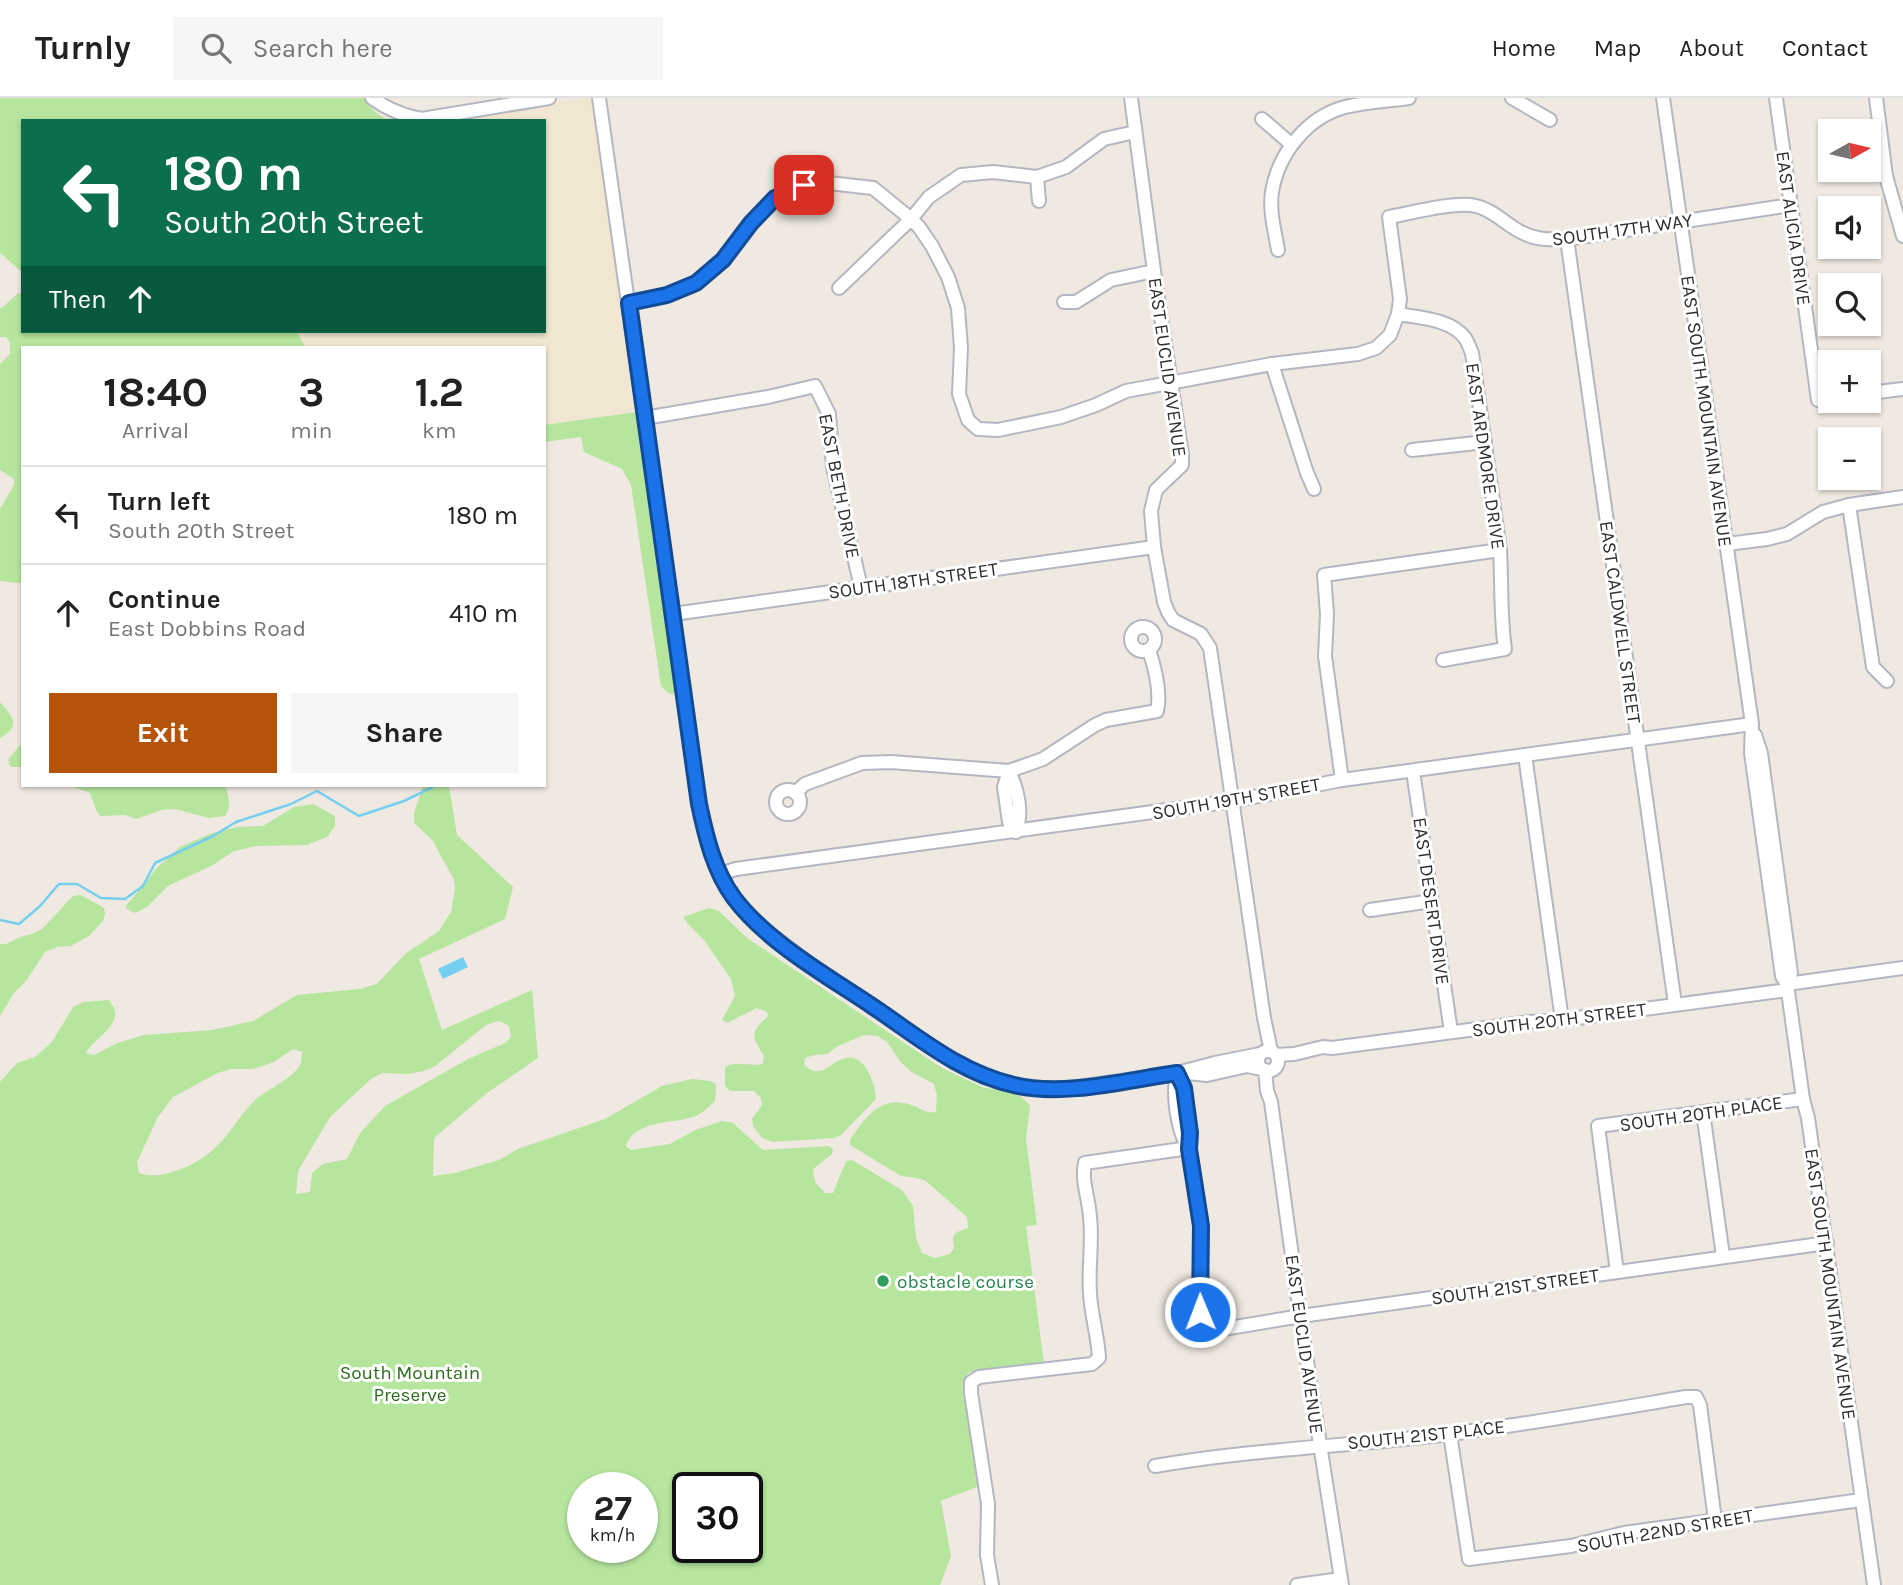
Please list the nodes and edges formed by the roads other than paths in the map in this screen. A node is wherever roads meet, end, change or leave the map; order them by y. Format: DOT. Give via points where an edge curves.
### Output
graph roads {
  1 [pos="372,98"];
  2 [pos="549,98"];
  3 [pos="599,98"];
  4 [pos="1131,98"];
  5 [pos="1409,98"];
  6 [pos="1512,98"];
  7 [pos="1663,98"];
  8 [pos="1776,98"];
  9 [pos="1876,98"];
  10 [pos="1262,119"];
  11 [pos="1550,120"];
  12 [pos="1135,132"];
  13 [pos="1291,144"];
  14 [pos="1037,177"];
  15 [pos="1039,201"];
  16 [pos="1791,205"];
  17 [pos="911,219"];
  18 [pos="1680,221"];
  19 [pos="1903,236"];
  20 [pos="1567,239"];
  21 [pos="1278,250"];
  22 [pos="1154,271"];
  23 [pos="839,288"];
  24 [pos="1064,302"];
  25 [pos="629,303"];
  26 [pos="1398,314"];
  27 [pos="1272,364"];
  28 [pos="1818,365"];
  29 [pos="1171,382"];
  30 [pos="1903,389"];
  31 [pos="1881,392"];
  32 [pos="645,418"];
  33 [pos="1485,442"];
  34 [pos="1412,450"];
  35 [pos="1314,489"];
  36 [pos="1903,497"];
  37 [pos="1849,505"];
  38 [pos="1727,544"];
  39 [pos="1154,547"];
  40 [pos="1500,550"];
  41 [pos="861,587"];
  42 [pos="673,614"];
  43 [pos="1149,650"];
  44 [pos="1443,660"];
  45 [pos="1887,681"];
  46 [pos="1752,724"];
  47 [pos="1638,740"];
  48 [pos="1525,755"];
  49 [pos="1009,771"];
  50 [pos="1413,771"];
  51 [pos="1342,780"];
  52 [pos="795,793"];
  53 [pos="1233,801"];
  54 [pos="1016,832"];
  55 [pos="720,874"];
  56 [pos="1432,901"];
  57 [pos="1370,910"];
  58 [pos="1903,968"];
  59 [pos="1787,987"];
  60 [pos="1675,1004"];
  61 [pos="1562,1020"];
  62 [pos="1451,1032"];
  63 [pos="1268,1061"];
  64 [pos="1177,1073"];
  65 [pos="1803,1099"];
  66 [pos="1703,1112"];
  67 [pos="1189,1149"];
  68 [pos="1826,1243"];
  69 [pos="1723,1256"];
  70 [pos="1617,1272"];
  71 [pos="1301,1316"];
  72 [pos="1450,1434"];
  73 [pos="1320,1446"];
  74 [pos="1155,1466"];
  75 [pos="1861,1500"];
  76 [pos="1715,1520"];
  77 [pos="1342,1582"];
  78 [pos="992,1585"];
  79 [pos="1297,1585"];
  80 [pos="1874,1585"];
  1 -- 2 [label="street" via="422,119"];
  3 -- 25 [label="street, SOUTH 20TH STREET"];
  4 -- 12 [label="street, EAST EUCLID AVENUE"];
  5 -- 13 [label="street" via="1345,107 1322,117"];
  6 -- 11 [label="street"];
  7 -- 18 [label="street, EAST SOUTH MOUNTAIN AVENUE"];
  8 -- 16 [label="street, EAST ALICIA DRIVE"];
  9 -- 19 [label="street" via="1886,176"];
  10 -- 13 [label="street"];
  12 -- 14 [label="street" via="1104,139 1066,167"];
  12 -- 22 [label="street, EAST EUCLID AVENUE"];
  13 -- 21 [label="street" via="1272,192"];
  14 -- 15 [label="street"];
  14 -- 17 [label="street" via="993,172 961,175 929,197"];
  16 -- 18 [label="street, SOUTH 17TH WAY"];
  16 -- 28 [label="street, EAST ALICIA DRIVE"];
  17 -- 23 [label="street"];
  17 -- 25 [label="street" via="873,188 804,185 775,198 723,260 696,283"];
  17 -- 29 [label="street" via="932,246 958,308 959,394 968,420 978,429 998,430 1061,416 1126,391"];
  18 -- 20 [label="street, SOUTH 17TH WAY"];
  18 -- 38 [label="street, EAST SOUTH MOUNTAIN AVENUE"];
  20 -- 26 [label="street, SOUTH 17TH WAY" via="1529,236 1477,206 1389,216"];
  20 -- 47 [label="street, EAST CALDWELL STREET"];
  22 -- 24 [label="street" via="1111,280 1076,302"];
  22 -- 29 [label="street, EAST EUCLID AVENUE"];
  25 -- 32 [label="street, SOUTH 20TH STREET"];
  26 -- 27 [label="street" via="1390,335 1376,348"];
  26 -- 33 [label="street, EAST ARDMORE DRIVE" via="1441,323 1465,338 1472,353"];
  27 -- 29 [label="street"];
  27 -- 35 [label="street"];
  29 -- 39 [label="street, EAST EUCLID AVENUE" via="1182,465 1156,490 1151,510"];
  30 -- 31 [label="street"];
  32 -- 41 [label="street, EAST BETH DRIVE" via="815,386 829,414 833,467"];
  32 -- 42 [label="street, SOUTH 20TH STREET"];
  33 -- 34 [label="street"];
  33 -- 40 [label="street, EAST ARDMORE DRIVE"];
  36 -- 37 [label="street"];
  37 -- 38 [label="street" via="1823,512 1787,534"];
  37 -- 45 [label="street" via="1873,667"];
  38 -- 46 [label="street, EAST SOUTH MOUNTAIN AVENUE"];
  39 -- 41 [label="street, SOUTH 18TH STREET"];
  39 -- 53 [label="street, EAST EUCLID AVENUE" via="1168,612 1173,620 1201,634 1210,648"];
  40 -- 44 [label="street, EAST ARDMORE DRIVE" via="1505,649"];
  40 -- 51 [label="street" via="1324,576 1325,656"];
  41 -- 42 [label="street, SOUTH 18TH STREET"];
  42 -- 55 [label="street, SOUTH 20TH STREET" via="699,804"];
  43 -- 49 [label="street" via="1157,711 1095,724 1043,759"];
  46 -- 47 [label="street, SOUTH 19TH STREET"];
  46 -- 59 [label="street, EAST SOUTH MOUNTAIN AVENUE" via="1791,973"];
  47 -- 48 [label="street, SOUTH 19TH STREET"];
  47 -- 60 [label="street, EAST CALDWELL STREET"];
  48 -- 50 [label="street, SOUTH 19TH STREET"];
  48 -- 61 [label="street"];
  49 -- 52 [label="street" via="862,763 805,784"];
  49 -- 54 [label="street" via="1004,787 1021,819"];
  50 -- 51 [label="street, SOUTH 19TH STREET"];
  50 -- 56 [label="street, EAST DESERT DRIVE"];
  51 -- 53 [label="street, SOUTH 19TH STREET"];
  53 -- 54 [label="street, SOUTH 19TH STREET"];
  53 -- 63 [label="street, EAST EUCLID AVENUE"];
  54 -- 55 [label="street, SOUTH 19TH STREET"];
  55 -- 64 [label="street, SOUTH 20TH STREET" via="745,911 780,942 944,1055 984,1077 1022,1087 1056,1089"];
  56 -- 57 [label="street"];
  56 -- 62 [label="street, EAST DESERT DRIVE"];
  58 -- 59 [label="street, SOUTH 20TH STREET"];
  59 -- 60 [label="street, SOUTH 20TH STREET"];
  59 -- 65 [label="street, EAST SOUTH MOUNTAIN AVENUE"];
  60 -- 61 [label="street, SOUTH 20TH STREET"];
  61 -- 62 [label="street, SOUTH 20TH STREET"];
  62 -- 63 [label="street, SOUTH 20TH STREET"];
  63 -- 64 [label="street, SOUTH 20TH STREET" via="1207,1074"];
  63 -- 71 [label="street, EAST EUCLID AVENUE" via="1267,1091"];
  64 -- 67 [label="street" via="1184,1088"];
  65 -- 66 [label="street, SOUTH 20TH PLACE"];
  65 -- 68 [label="street, EAST SOUTH MOUNTAIN AVENUE"];
  66 -- 69 [label="street"];
  66 -- 70 [label="street, SOUTH 20TH PLACE" via="1598,1126"];
  67 -- 71 [label="street, SOUTH 21ST STREET" via="1201,1226 1200,1304 1205,1331"];
  67 -- 78 [label="street" via="1085,1163 1090,1297 1099,1358 1093,1364 979,1377 971,1382 988,1503 987,1555"];
  68 -- 69 [label="street, SOUTH 21ST STREET"];
  68 -- 75 [label="street, EAST SOUTH MOUNTAIN AVENUE"];
  69 -- 70 [label="street, SOUTH 21ST STREET"];
  70 -- 71 [label="street, SOUTH 21ST STREET"];
  71 -- 73 [label="street, EAST EUCLID AVENUE"];
  72 -- 73 [label="street, SOUTH 21ST PLACE"];
  72 -- 76 [label="street, SOUTH 21ST PLACE" via="1696,1397"];
  72 -- 76 [label="street, SOUTH 22ND STREET" via="1469,1559"];
  73 -- 74 [label="street, SOUTH 21ST PLACE"];
  73 -- 77 [label="street, EAST EUCLID AVENUE"];
  75 -- 76 [label="street, SOUTH 22ND STREET"];
  75 -- 80 [label="street, EAST SOUTH MOUNTAIN AVENUE"];
  77 -- 79 [label="street"];
}
